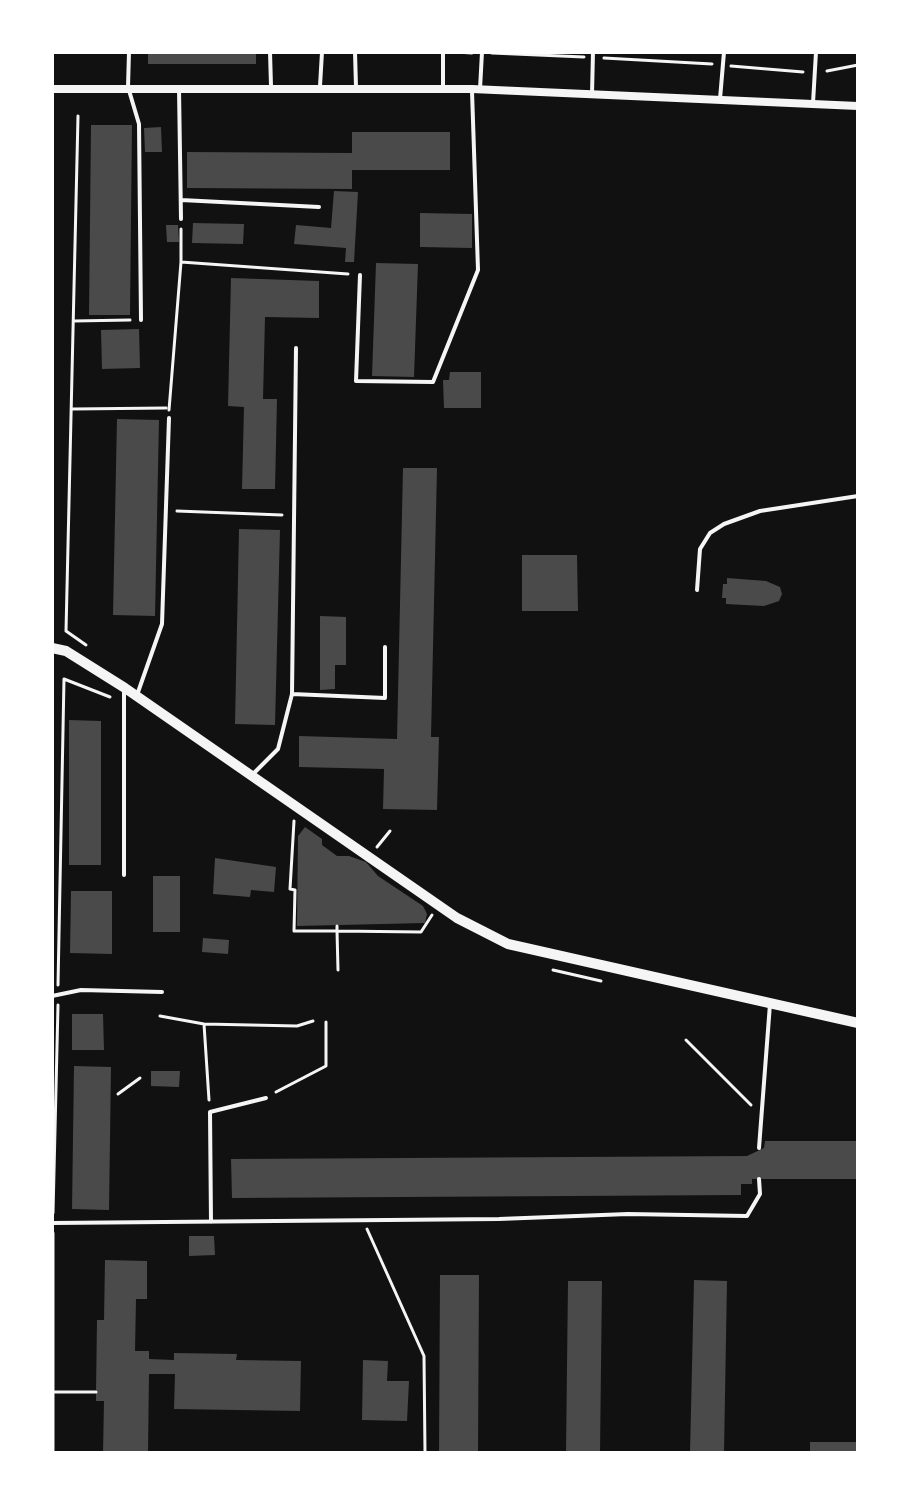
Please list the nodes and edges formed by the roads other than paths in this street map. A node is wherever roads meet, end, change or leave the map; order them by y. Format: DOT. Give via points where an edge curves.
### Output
graph roads {
  1 [pos="129,52"];
  2 [pos="270,52"];
  3 [pos="322,52"];
  4 [pos="355,52"];
  5 [pos="443,52"];
  6 [pos="482,52"];
  7 [pos="724,52"];
  8 [pos="816,52"];
  9 [pos="593,55"];
  10 [pos="271,86"];
  11 [pos="320,86"];
  12 [pos="128,87"];
  13 [pos="179,87"];
  14 [pos="356,87"];
  15 [pos="443,88"];
  16 [pos="52,89"];
  17 [pos="476,89"];
  18 [pos="592,94"];
  19 [pos="720,99"];
  20 [pos="813,103"];
  21 [pos="858,106"];
  22 [pos="181,200"];
  23 [pos="319,207"];
  24 [pos="181,219"];
  25 [pos="360,275"];
  26 [pos="141,320"];
  27 [pos="296,348"];
  28 [pos="169,418"];
  29 [pos="858,496"];
  30 [pos="697,590"];
  31 [pos="385,647"];
  32 [pos="52,648"];
  33 [pos="125,688"];
  34 [pos="292,694"];
  35 [pos="136,696"];
  36 [pos="251,776"];
  37 [pos="124,875"];
  38 [pos="162,992"];
  39 [pos="55,996"];
  40 [pos="770,1004"];
  41 [pos="858,1023"];
  42 [pos="266,1098"];
  43 [pos="759,1148"];
  44 [pos="759,1179"];
  45 [pos="211,1222"];
  46 [pos="52,1223"];
  1 -- 12 [label="lane"];
  2 -- 10 [label="lane"];
  3 -- 11 [label="lane"];
  4 -- 14 [label="lane"];
  5 -- 15 [label="lane"];
  6 -- 17 [label="lane"];
  7 -- 19 [label="lane"];
  8 -- 20 [label="lane"];
  9 -- 18 [label="lane"];
  10 -- 11 [label="street"];
  10 -- 13 [label="street"];
  11 -- 14 [label="street"];
  12 -- 13 [label="street"];
  12 -- 16 [label="street"];
  12 -- 26 [label="lane" via="139,124"];
  13 -- 22 [label="lane"];
  14 -- 15 [label="street"];
  15 -- 17 [label="street"];
  17 -- 18 [label="street"];
  17 -- 25 [label="lane" via="478,270 433,382 356,381"];
  18 -- 19 [label="street"];
  19 -- 20 [label="street"];
  20 -- 21 [label="street"];
  22 -- 23 [label="lane"];
  22 -- 24 [label="lane"];
  27 -- 34 [label="lane"];
  28 -- 35 [label="lane" via="162,624"];
  29 -- 30 [label="lane" via="760,511 724,524 700,549"];
  31 -- 34 [label="lane" via="385,698"];
  32 -- 33 [label="street" via="66,651"];
  33 -- 35 [label="street"];
  33 -- 37 [label="lane"];
  34 -- 36 [label="lane" via="278,749"];
  35 -- 36 [label="street"];
  36 -- 40 [label="street" via="457,918 508,944"];
  38 -- 39 [label="lane" via="81,990"];
  40 -- 41 [label="street"];
  40 -- 43 [label="lane"];
  42 -- 45 [label="lane" via="210,1112"];
  44 -- 45 [label="lane" via="760,1194 747,1216"];
  45 -- 46 [label="lane"];
}
